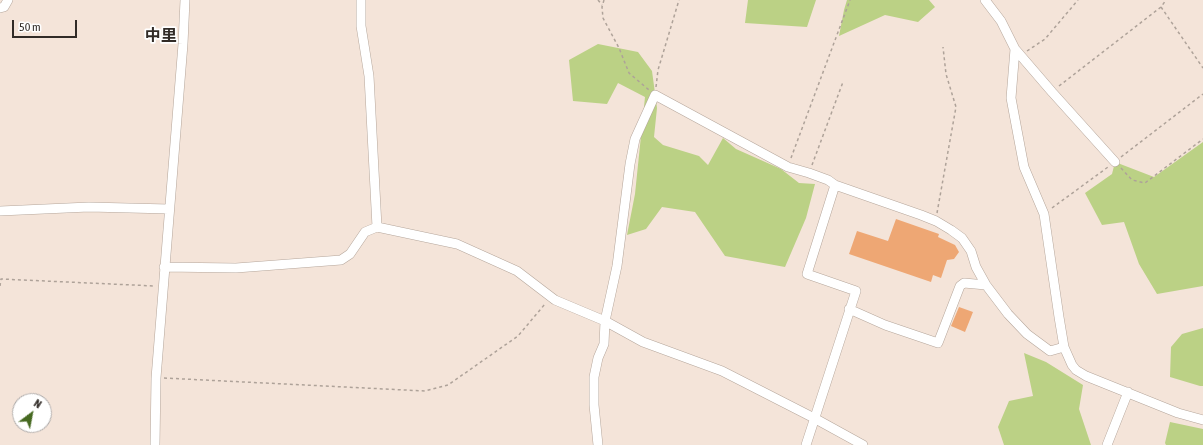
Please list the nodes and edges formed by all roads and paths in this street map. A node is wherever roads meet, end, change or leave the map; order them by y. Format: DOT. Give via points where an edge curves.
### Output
graph roads {
  1 [pos="8,0"];
  2 [pos="185,0"];
  3 [pos="361,0"];
  4 [pos="598,0"];
  5 [pos="604,0"];
  6 [pos="679,0"];
  7 [pos="850,0"];
  8 [pos="985,0"];
  9 [pos="1078,0"];
  10 [pos="1166,0"];
  11 [pos="602,5"];
  12 [pos="1161,7"];
  13 [pos="0,8"];
  14 [pos="943,47"];
  15 [pos="1018,52"];
  16 [pos="1203,68"];
  17 [pos="843,82"];
  18 [pos="1052,92"];
  19 [pos="1203,94"];
  20 [pos="654,95"];
  21 [pos="1203,139"];
  22 [pos="1115,162"];
  23 [pos="788,167"];
  24 [pos="809,173"];
  25 [pos="835,185"];
  26 [pos="169,209"];
  27 [pos="0,210"];
  28 [pos="1044,214"];
  29 [pos="936,221"];
  30 [pos="377,227"];
  31 [pos="164,267"];
  32 [pos="986,285"];
  33 [pos="0,286"];
  34 [pos="163,286"];
  35 [pos="551,297"];
  36 [pos="849,309"];
  37 [pos="605,321"];
  38 [pos="1064,347"];
  39 [pos="156,378"];
  40 [pos="1128,392"];
  41 [pos="814,418"];
  42 [pos="1203,420"];
  43 [pos="155,445"];
  44 [pos="598,445"];
  45 [pos="806,445"];
  46 [pos="863,445"];
  47 [pos="1107,445"];
  1 -- 13 [label="street" via="4,7"];
  2 -- 26 [label="street"];
  3 -- 30 [label="street" via="361,26 369,76"];
  4 -- 11 [label="path"];
  5 -- 11 [label="path"];
  6 -- 20 [label="path" via="658,70"];
  7 -- 23 [label="path"];
  8 -- 15 [label="street" via="1001,21"];
  9 -- 15 [label="path" via="1045,39"];
  10 -- 12 [label="path"];
  11 -- 20 [label="path" via="603,18 629,73"];
  12 -- 16 [label="path"];
  12 -- 18 [label="path"];
  14 -- 29 [label="path" via="946,74 956,107"];
  15 -- 18 [label="street"];
  15 -- 28 [label="street" via="1011,98 1024,167"];
  17 -- 24 [label="path"];
  18 -- 22 [label="street"];
  19 -- 22 [label="path"];
  20 -- 23 [label="street"];
  20 -- 37 [label="street" via="635,139 617,266"];
  21 -- 22 [label="path" via="1145,182 1132,180"];
  22 -- 28 [label="path"];
  23 -- 24 [label="street"];
  24 -- 25 [label="street"];
  25 -- 29 [label="street"];
  25 -- 36 [label="street" via="807,274 856,291"];
  26 -- 27 [label="street" via="89,207"];
  26 -- 31 [label="street"];
  28 -- 38 [label="street"];
  29 -- 32 [label="street" via="962,238 971,251"];
  30 -- 31 [label="street" via="364,232 350,254 341,260 236,268"];
  30 -- 35 [label="street" via="457,244 517,271"];
  31 -- 34 [label="street"];
  32 -- 36 [label="street" via="964,283 960,286 938,343 885,325"];
  32 -- 38 [label="street" via="1027,334 1050,351"];
  33 -- 34 [label="path" via="1,279"];
  34 -- 39 [label="street"];
  35 -- 37 [label="street"];
  35 -- 39 [label="path" via="518,336 448,385 425,391"];
  36 -- 41 [label="street"];
  37 -- 41 [label="street" via="643,342 722,371"];
  37 -- 44 [label="street" via="604,344 594,377"];
  38 -- 40 [label="street" via="1076,370"];
  39 -- 43 [label="street"];
  40 -- 42 [label="street" via="1178,413"];
  40 -- 47 [label="street"];
  41 -- 45 [label="street"];
  41 -- 46 [label="street"];
}
